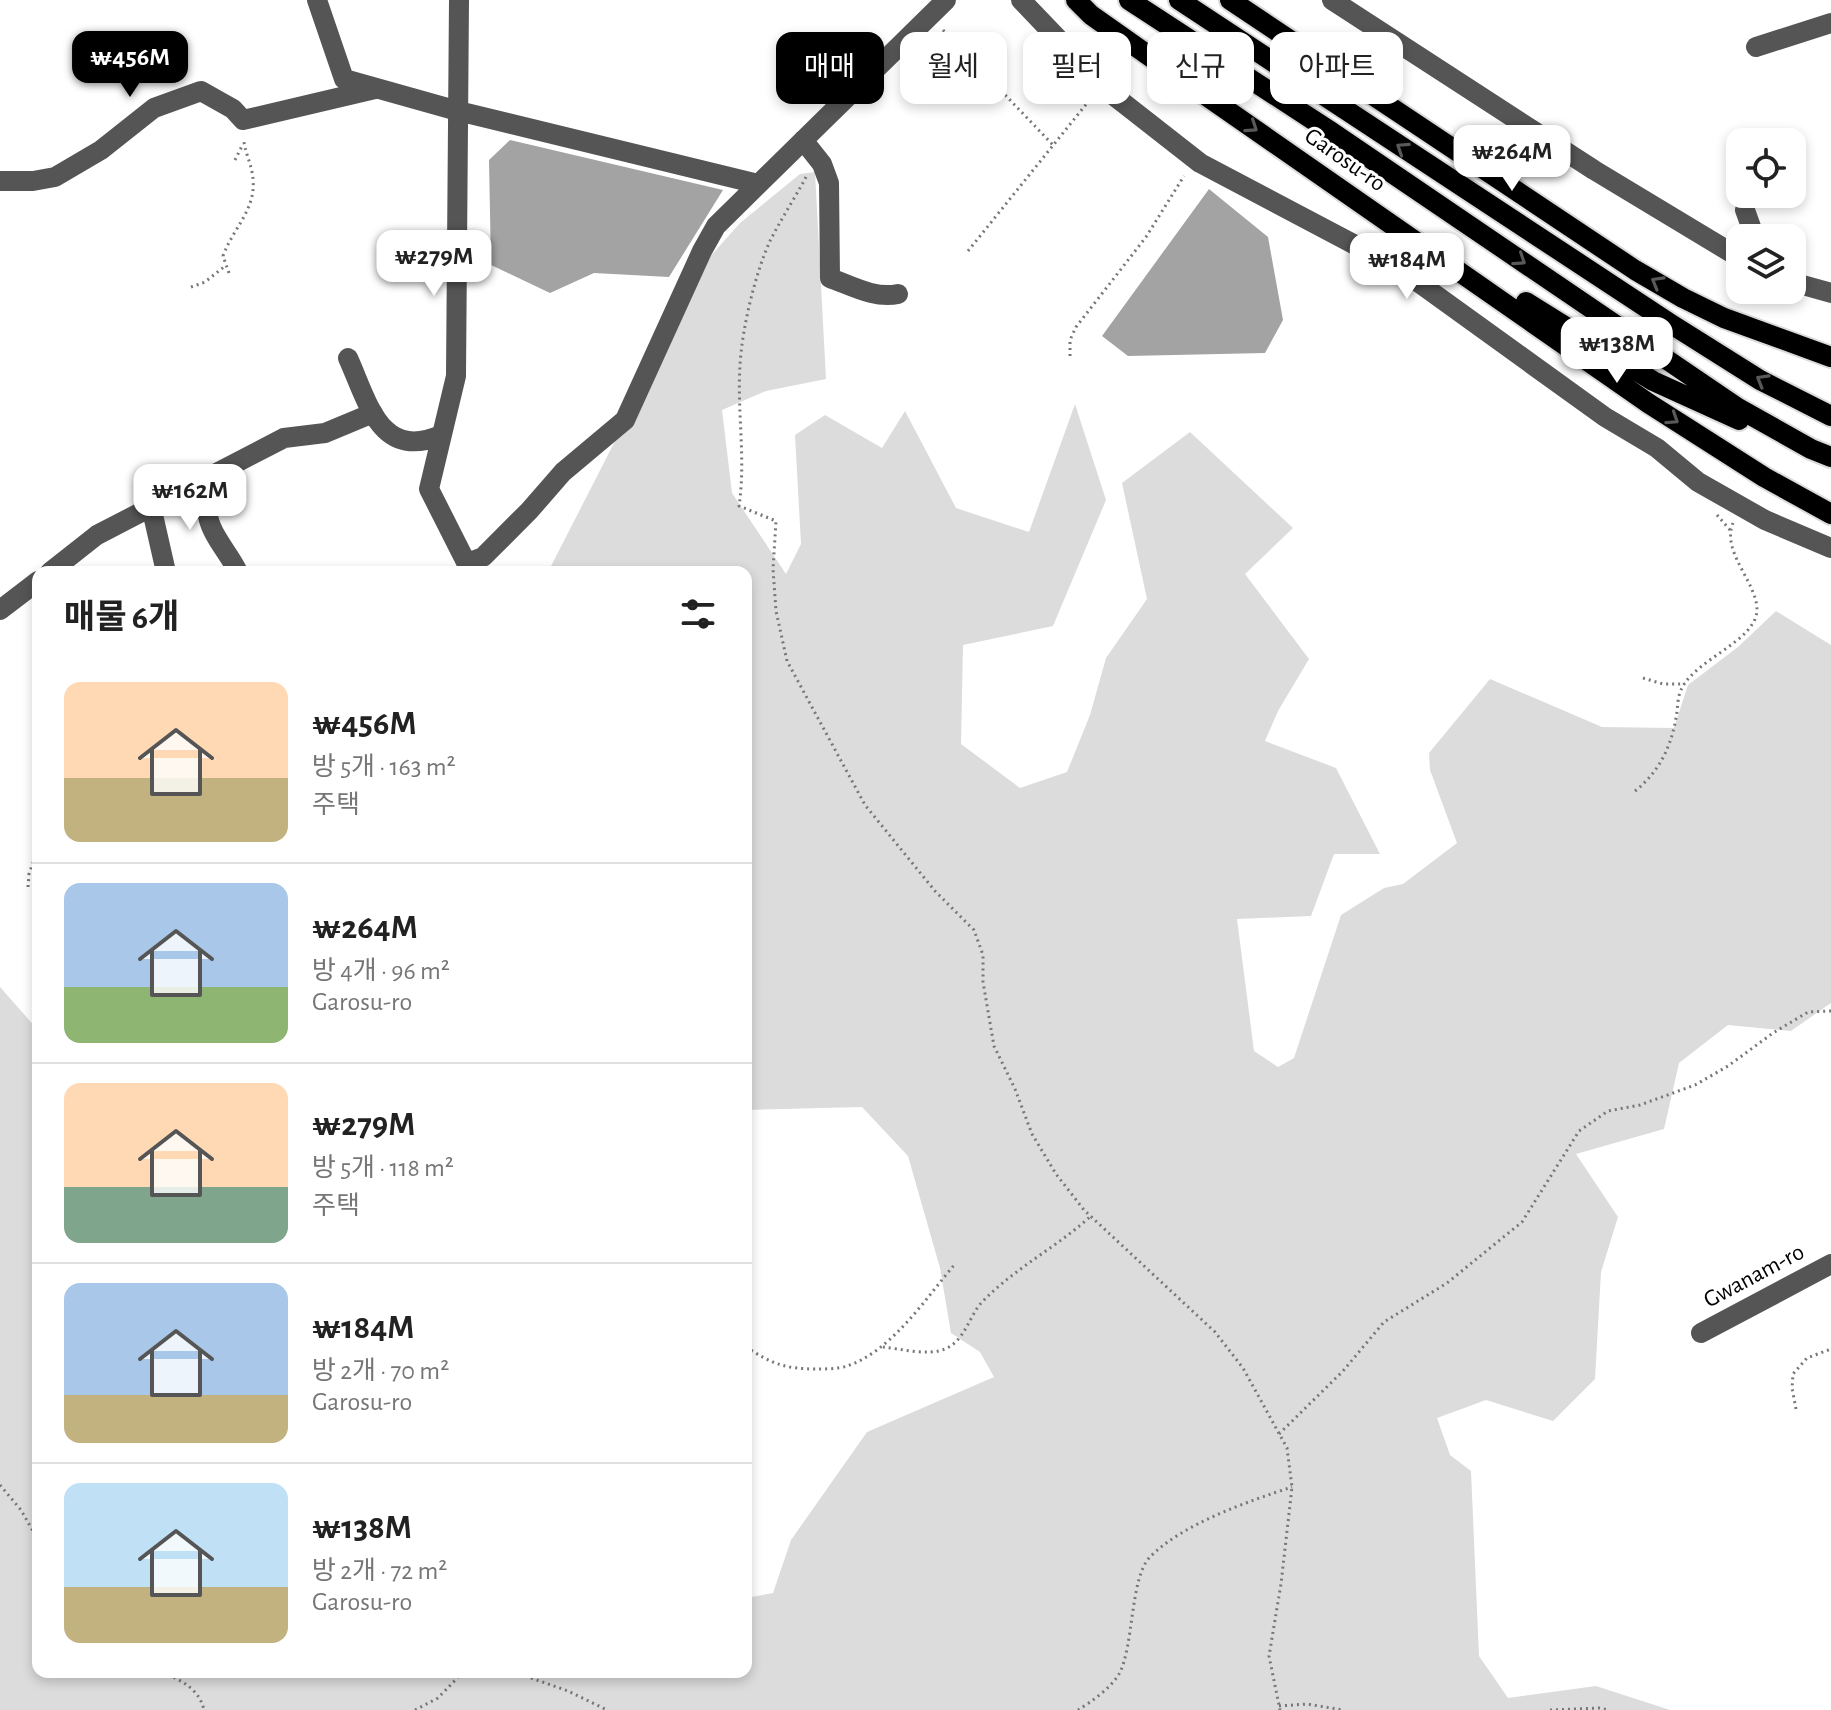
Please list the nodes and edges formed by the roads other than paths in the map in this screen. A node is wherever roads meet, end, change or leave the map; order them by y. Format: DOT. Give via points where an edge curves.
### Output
graph roads {
  1 [pos="317,0"];
  2 [pos="459,0"];
  3 [pos="915,0"];
  4 [pos="946,0"];
  5 [pos="1021,0"];
  6 [pos="1076,0"];
  7 [pos="1129,0"];
  8 [pos="1179,0"];
  9 [pos="1230,0"];
  10 [pos="1332,0"];
  11 [pos="930,16"];
  12 [pos="1831,23"];
  13 [pos="1756,47"];
  14 [pos="379,89"];
  15 [pos="458,111"];
  16 [pos="806,145"];
  17 [pos="0,181"];
  18 [pos="758,184"];
  19 [pos="1745,210"];
  20 [pos="1750,224"];
  21 [pos="1726,250"];
  22 [pos="1448,263"];
  23 [pos="1806,286"];
  24 [pos="1831,293"];
  25 [pos="898,294"];
  26 [pos="1831,357"];
  27 [pos="348,358"];
  28 [pos="373,413"];
  29 [pos="1831,416"];
  30 [pos="441,435"];
  31 [pos="1811,449"];
  32 [pos="1831,457"];
  33 [pos="211,478"];
  34 [pos="151,506"];
  35 [pos="1831,514"];
  36 [pos="1831,548"];
  37 [pos="58,566"];
  38 [pos="165,566"];
  39 [pos="234,566"];
  40 [pos="468,566"];
  41 [pos="472,566"];
  42 [pos="32,586"];
  43 [pos="0,610"];
  44 [pos="1831,1264"];
  45 [pos="1701,1333"];
  1 -- 14 [label="street" via="344,79"];
  2 -- 15 [label="street"];
  3 -- 11 [label="street"];
  4 -- 11 [label="street"];
  5 -- 36 [label="street" via="1108,91 1194,159 1397,267 1698,482 1765,520"];
  6 -- 22 [label="main road, Garosu-ro, one-way"];
  7 -- 31 [label="main road, Garosu-ro, one-way" via="1738,408"];
  29 -- 8 [label="main road, Garosu-ro, one-way" via="1760,380 1671,324"];
  26 -- 9 [label="main road, one-way" via="1724,318 1635,270"];
  10 -- 21 [label="street"];
  11 -- 16 [label="street"];
  12 -- 13 [label="street"];
  14 -- 15 [label="street"];
  14 -- 17 [label="street" via="243,120 201,91 154,108 101,150 55,177"];
  15 -- 18 [label="street"];
  15 -- 30 [label="street" via="456,376"];
  16 -- 18 [label="street"];
  16 -- 25 [label="street" via="829,183 830,278 873,294"];
  18 -- 41 [label="street" via="716,226 625,420 563,472"];
  19 -- 20 [label="street"];
  22 -- 31 [label="main road" via="1505,288 1653,381"];
  22 -- 35 [label="main road, Garosu-ro, one-way" via="1648,403"];
  23 -- 24 [label="street"];
  27 -- 28 [label="street"];
  28 -- 30 [label="street" via="386,433 402,442 425,442"];
  28 -- 33 [label="street" via="325,433 284,438"];
  30 -- 40 [label="street" via="429,489"];
  31 -- 32 [label="main road, Garosu-ro"];
  33 -- 34 [label="street"];
  33 -- 39 [label="street" via="209,521"];
  34 -- 37 [label="street" via="97,535"];
  34 -- 38 [label="street"];
  42 -- 43 [label="street"];
  44 -- 45 [label="street, Gwanam-ro"];
}
